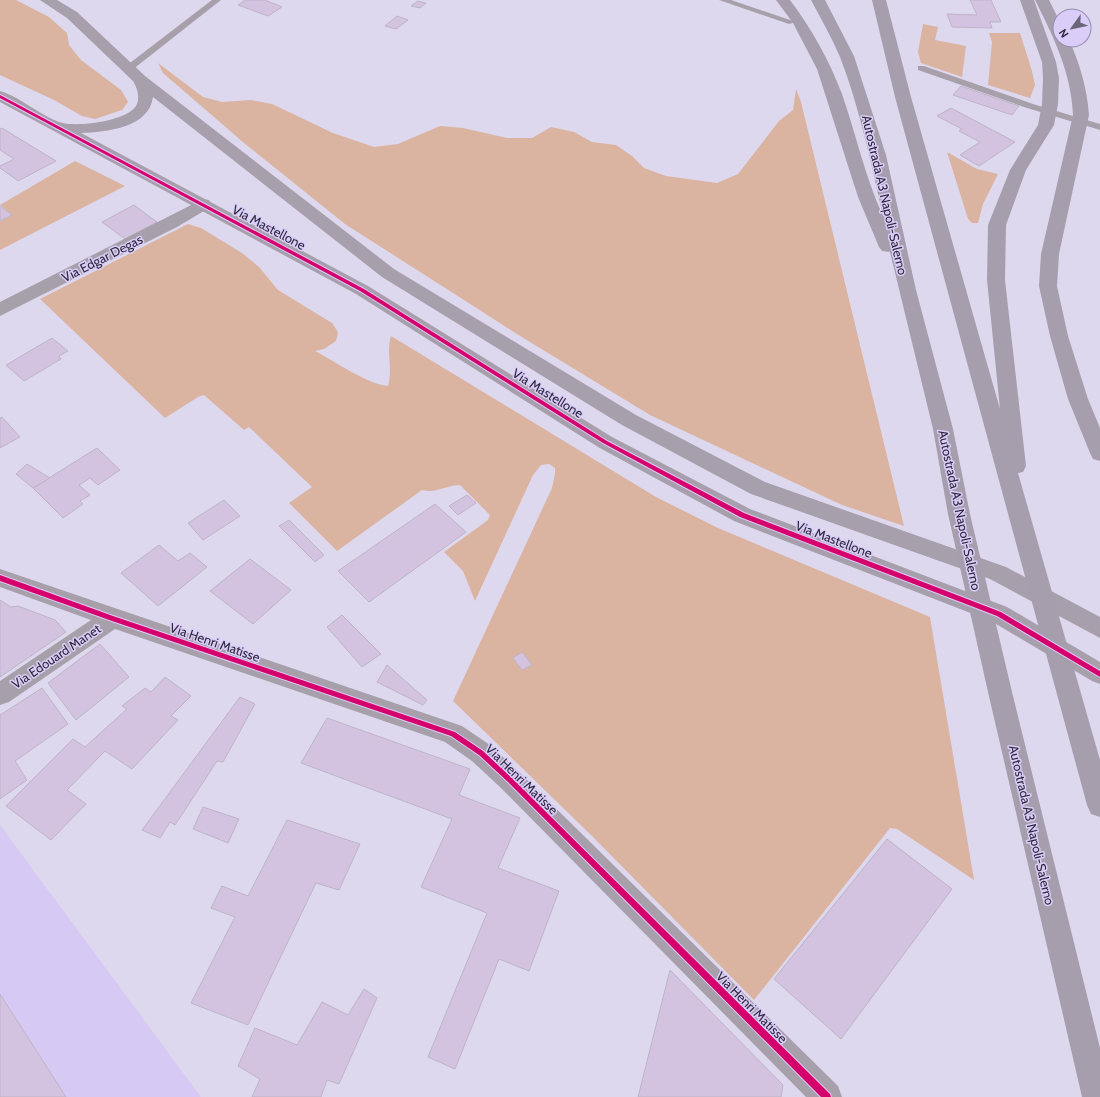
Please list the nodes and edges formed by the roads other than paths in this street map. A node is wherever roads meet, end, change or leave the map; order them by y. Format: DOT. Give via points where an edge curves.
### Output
graph roads {
  1 [pos="47,0"];
  2 [pos="217,0"];
  3 [pos="724,0"];
  4 [pos="783,0"];
  5 [pos="818,0"];
  6 [pos="879,0"];
  7 [pos="1027,0"];
  8 [pos="1042,0"];
  9 [pos="1052,20"];
  10 [pos="792,22"];
  11 [pos="1066,48"];
  12 [pos="921,68"];
  13 [pos="135,74"];
  14 [pos="0,96"];
  15 [pos="1100,126"];
  16 [pos="61,128"];
  17 [pos="203,204"];
  18 [pos="388,273"];
  19 [pos="362,290"];
  20 [pos="907,290"];
  21 [pos="0,310"];
  22 [pos="1100,453"];
  23 [pos="1023,528"];
  24 [pos="0,578"];
  25 [pos="112,618"];
  26 [pos="1100,628"];
  27 [pos="1100,674"];
  28 [pos="0,694"];
  29 [pos="1100,805"];
  30 [pos="827,1097"];
  31 [pos="1097,1097"];
  1 -- 13 [label="street, Via Mastellone" via="72,15"];
  2 -- 13 [label="lane"];
  3 -- 10 [label="lane"];
  4 -- 20 [label="highway" via="808,34 823,62 866,198"];
  5 -- 20 [label="highway, Autostrada A3 Napoli-Salerno" via="847,56 860,94 878,155"];
  6 -- 23 [label="highway" via="903,97"];
  7 -- 23 [label="highway" via="1049,62 1050,104 1046,125 1018,170 997,225 996,280"];
  8 -- 9 [label="highway"];
  11 -- 22 [label="highway" via="1072,60 1081,95 1081,115 1050,254 1048,286 1059,336 1078,400"];
  12 -- 15 [label="lane" via="1030,106"];
  13 -- 16 [label="street, Via Mastellone" via="146,95 143,107 133,116 101,128"];
  13 -- 18 [label="street, Via Mastellone"];
  14 -- 16 [label="street, Via Mastellone"];
  16 -- 17 [label="street, Via Mastellone"];
  17 -- 19 [label="street, Via Mastellone"];
  17 -- 21 [label="street, Via Edgar Degas" via="171,223"];
  18 -- 19 [label="street" via="383,286"];
  18 -- 26 [label="street, Via Mastellone" via="629,420 758,488 998,573"];
  19 -- 27 [label="street, Via Mastellone" via="605,442 742,515 999,614"];
  20 -- 31 [label="highway, Autostrada A3 Napoli-Salerno" via="943,429 959,514 1000,692"];
  23 -- 29 [label="highway"];
  24 -- 25 [label="street, Via Henri Matisse"];
  25 -- 28 [label="street, Via Edouard Manet"];
  25 -- 30 [label="street, Via Henri Matisse" via="453,734 481,753 510,780"];
}
